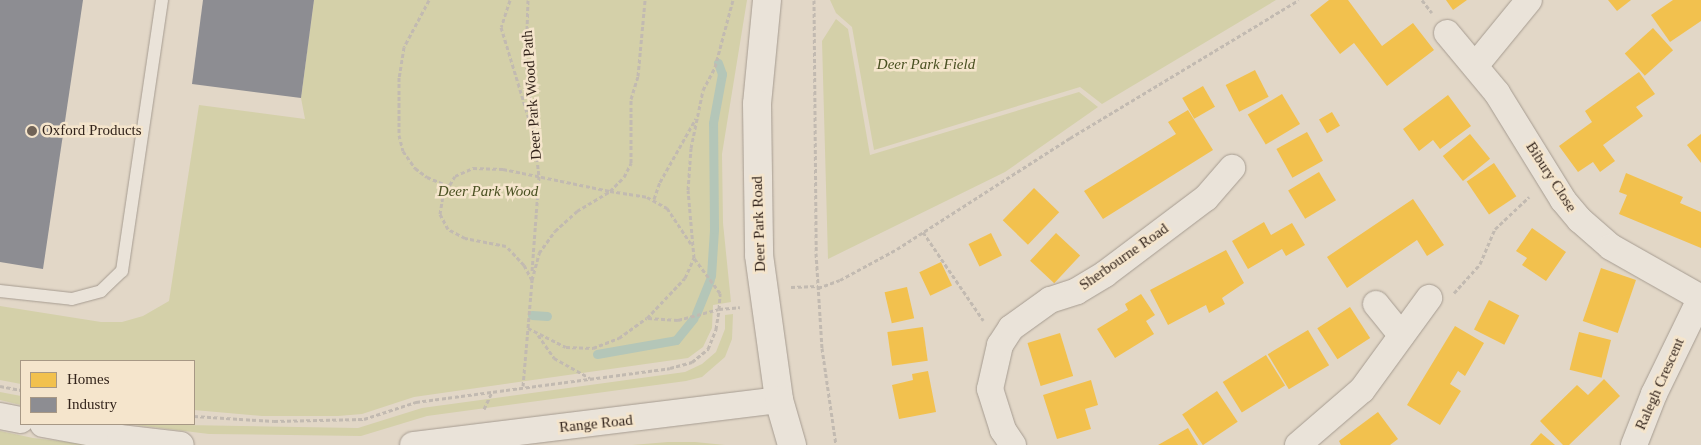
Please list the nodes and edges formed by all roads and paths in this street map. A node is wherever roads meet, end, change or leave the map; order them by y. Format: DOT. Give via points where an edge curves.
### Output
graph roads {
  1 [pos="162,0"];
  2 [pos="429,0"];
  3 [pos="510,0"];
  4 [pos="528,0"];
  5 [pos="646,0"];
  6 [pos="733,0"];
  7 [pos="767,0"];
  8 [pos="814,0"];
  9 [pos="1299,0"];
  10 [pos="1529,0"];
  11 [pos="1447,32"];
  12 [pos="1475,66"];
  13 [pos="697,118"];
  14 [pos="532,129"];
  15 [pos="1232,168"];
  16 [pos="539,176"];
  17 [pos="1549,178"];
  18 [pos="448,186"];
  19 [pos="610,191"];
  20 [pos="654,199"];
  21 [pos="923,232"];
  22 [pos="693,247"];
  23 [pos="694,258"];
  24 [pos="532,280"];
  25 [pos="818,287"];
  26 [pos="0,291"];
  27 [pos="764,297"];
  28 [pos="1701,297"];
  29 [pos="1429,298"];
  30 [pos="1376,304"];
  31 [pos="719,309"];
  32 [pos="647,318"];
  33 [pos="528,328"];
  34 [pos="538,334"];
  35 [pos="1401,335"];
  36 [pos="1000,345"];
  37 [pos="590,378"];
  38 [pos="0,386"];
  39 [pos="523,386"];
  40 [pos="20,390"];
  41 [pos="779,400"];
  42 [pos="0,416"];
  43 [pos="195,416"];
  44 [pos="20,420"];
  45 [pos="48,425"];
  46 [pos="181,445"];
  47 [pos="412,445"];
  48 [pos="792,445"];
  49 [pos="836,445"];
  50 [pos="1013,445"];
  51 [pos="1298,445"];
  52 [pos="1634,445"];
  1 -- 26 [label="lane" via="122,271 101,291 72,299"];
  2 -- 18 [label="path" via="404,47 399,78 398,135 415,168 427,178"];
  3 -- 14 [label="path" via="503,15 504,46"];
  4 -- 14 [label="path, Deer Park Wood Path" via="525,33"];
  5 -- 19 [label="path" via="638,76 631,99 631,163 624,177"];
  6 -- 13 [label="path"];
  7 -- 27 [label="street, Deer Park Road" via="757,104 759,254"];
  8 -- 25 [label="path" via="812,46"];
  9 -- 21 [label="path"];
  10 -- 12 [label="street"];
  11 -- 12 [label="street, Bibury Close"];
  12 -- 17 [label="street, Bibury Close" via="1514,117"];
  13 -- 20 [label="path" via="660,182"];
  13 -- 22 [label="path" via="688,190"];
  14 -- 16 [label="path, Deer Park Wood Path"];
  15 -- 36 [label="street, Sherbourne Road" via="1198,204 1105,274 1028,313 1011,328"];
  16 -- 18 [label="path" via="503,169 473,168 463,170"];
  16 -- 19 [label="path"];
  16 -- 24 [label="path, Deer Park Wood Path"];
  17 -- 28 [label="street, Bibury Close" via="1563,200 1593,233 1648,270"];
  17 -- 29 [label="path" via="1495,229 1480,264 1445,304"];
  18 -- 24 [label="path" via="440,214 448,229 464,238 506,246 524,265"];
  19 -- 20 [label="path"];
  19 -- 24 [label="path" via="577,211 554,231 538,253"];
  20 -- 22 [label="path" via="667,208"];
  21 -- 25 [label="path" via="840,280"];
  21 -- 36 [label="path"];
  22 -- 23 [label="path"];
  23 -- 31 [label="path" via="720,294"];
  23 -- 32 [label="path" via="685,278"];
  24 -- 33 [label="path"];
  25 -- 27 [label="path" via="767,289"];
  25 -- 49 [label="path" via="822,348"];
  27 -- 31 [label="path" via="759,304"];
  27 -- 41 [label="street, Deer Park Road"];
  28 -- 52 [label="street, Ralegh Crescent" via="1654,394"];
  29 -- 35 [label="street"];
  30 -- 35 [label="street"];
  31 -- 32 [label="path" via="670,321"];
  31 -- 37 [label="path" via="708,349 692,362 670,368"];
  32 -- 34 [label="path" via="619,338 594,348 566,347"];
  33 -- 34 [label="path"];
  33 -- 39 [label="path"];
  34 -- 37 [label="path" via="554,358"];
  35 -- 51 [label="street" via="1362,390"];
  36 -- 50 [label="street, Sherbourne Road" via="990,389 1003,430"];
  37 -- 39 [label="path"];
  38 -- 40 [label="path"];
  39 -- 43 [label="path" via="416,402 364,418 274,421"];
  41 -- 47 [label="street, Range Road"];
  41 -- 48 [label="street, Deer Park Road"];
  42 -- 44 [label="street"];
  45 -- 46 [label="street"];
}
